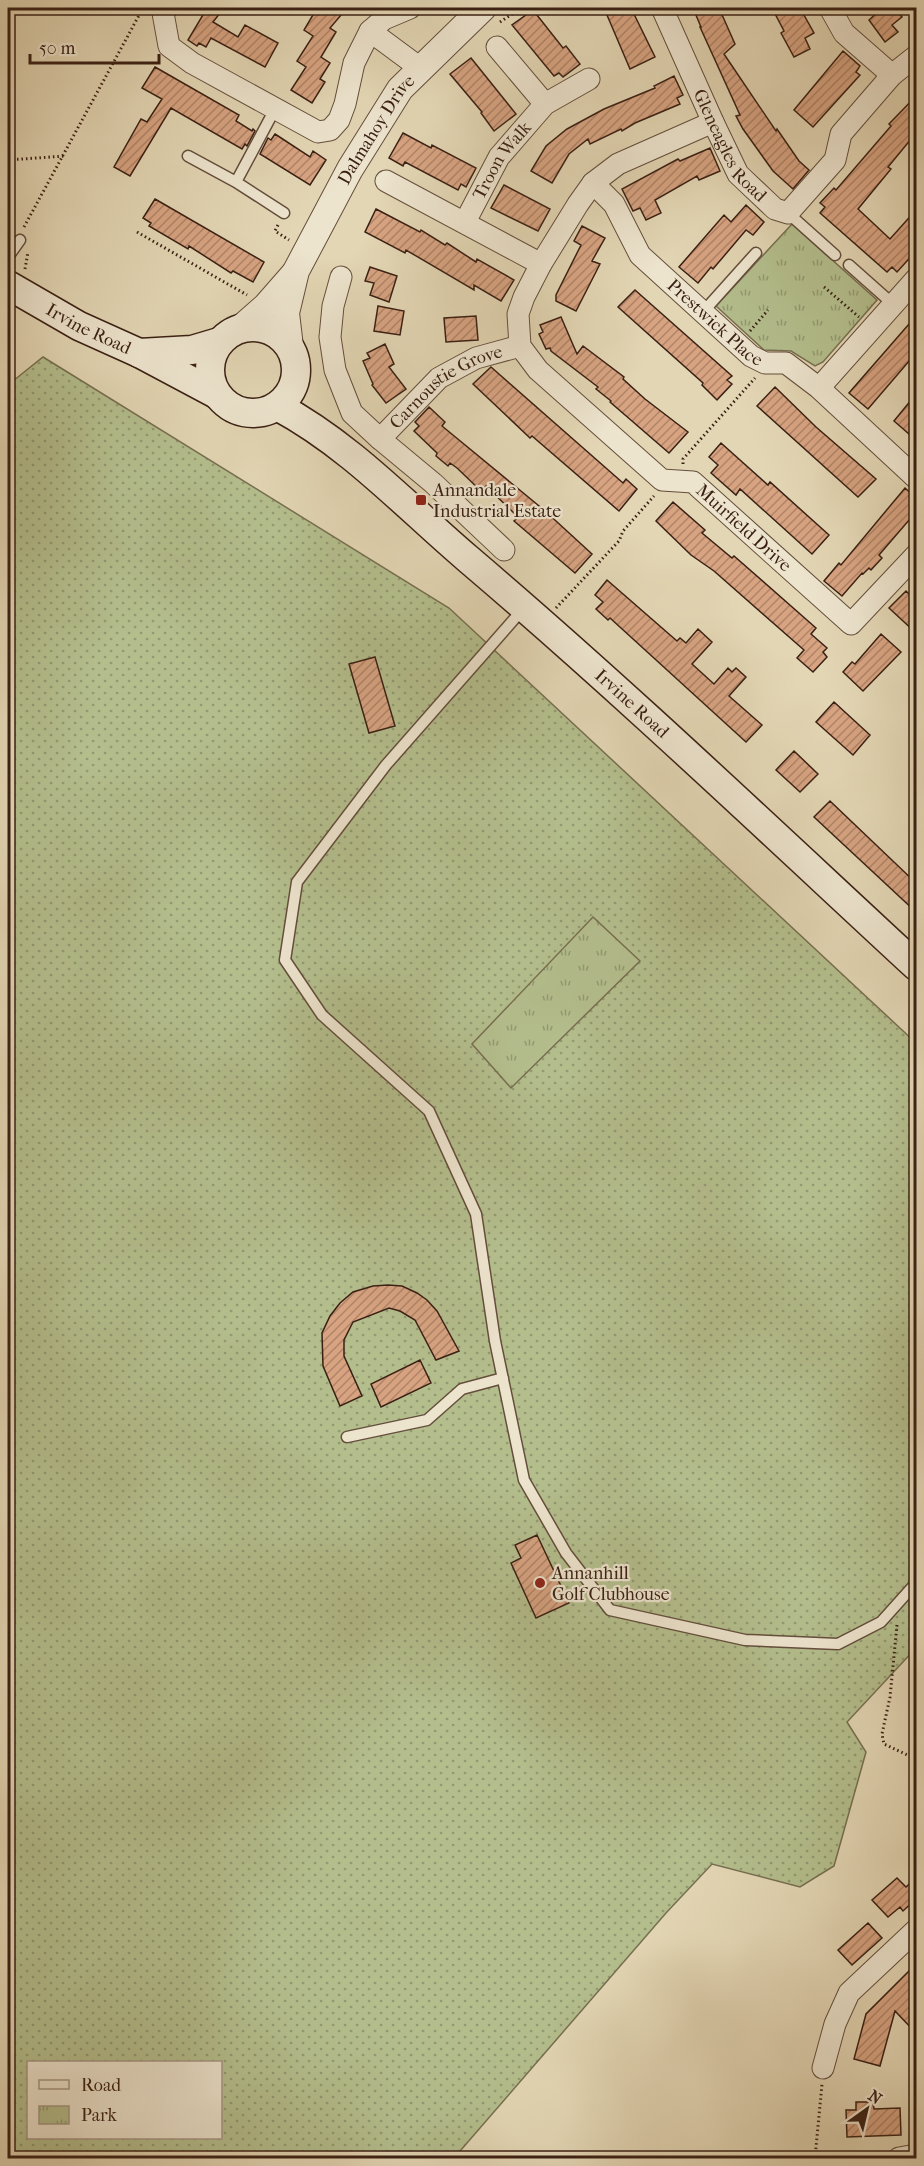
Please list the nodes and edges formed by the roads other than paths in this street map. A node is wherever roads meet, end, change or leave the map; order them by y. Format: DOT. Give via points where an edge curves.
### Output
graph roads {
  1 [pos="167,8"];
  2 [pos="410,8"];
  3 [pos="662,8"];
  4 [pos="830,8"];
  5 [pos="490,16"];
  6 [pos="370,31"];
  7 [pos="497,46"];
  8 [pos="916,56"];
  9 [pos="420,68"];
  10 [pos="892,75"];
  11 [pos="589,79"];
  12 [pos="545,104"];
  13 [pos="275,109"];
  14 [pos="713,122"];
  15 [pos="188,156"];
  16 [pos="386,181"];
  17 [pos="236,182"];
  18 [pos="593,183"];
  19 [pos="284,213"];
  20 [pos="788,213"];
  21 [pos="465,222"];
  22 [pos="20,240"];
  23 [pos="756,253"];
  24 [pos="835,255"];
  25 [pos="8,256"];
  26 [pos="541,264"];
  27 [pos="849,265"];
  28 [pos="296,272"];
  29 [pos="16,278"];
  30 [pos="341,278"];
  31 [pos="916,279"];
  32 [pos="894,305"];
  33 [pos="703,312"];
  34 [pos="230,335"];
  35 [pos="520,346"];
  36 [pos="139,353"];
  37 [pos="293,360"];
  38 [pos="819,388"];
  39 [pos="216,394"];
  40 [pos="277,406"];
  41 [pos="380,439"];
  42 [pos="342,447"];
  43 [pos="916,478"];
  44 [pos="504,550"];
  45 [pos="916,555"];
  46 [pos="534,615"];
  47 [pos="916,966"];
  48 [pos="503,1378"];
  49 [pos="347,1437"];
  50 [pos="916,1583"];
  51 [pos="916,1930"];
  52 [pos="824,2068"];
  53 [pos="916,2155"];
  54 [pos="899,2158"];
  1 -- 13 [label="street" via="163,13 169,46"];
  2 -- 6 [label="street" via="384,19"];
  3 -- 14 [label="street, Gleneagles Road"];
  4 -- 10 [label="street" via="844,33"];
  5 -- 9 [label="street, Dalmahoy Drive"];
  6 -- 9 [label="street"];
  6 -- 13 [label="street" via="354,63 339,120 330,130 318,132"];
  7 -- 12 [label="street, Troon Walk"];
  8 -- 10 [label="street, Gleneagles Road"];
  9 -- 28 [label="street, Dalmahoy Drive" via="400,89 350,169"];
  10 -- 20 [label="street, Gleneagles Road" via="841,134 834,160"];
  11 -- 12 [label="street, Troon Walk"];
  12 -- 21 [label="street, Troon Walk" via="499,157"];
  13 -- 17 [label="lane"];
  14 -- 18 [label="street" via="618,164"];
  14 -- 20 [label="street, Gleneagles Road" via="738,174 775,209"];
  15 -- 17 [label="lane"];
  16 -- 21 [label="street, Troon Walk"];
  17 -- 19 [label="lane"];
  18 -- 26 [label="street"];
  18 -- 33 [label="street, Prestwick Place" via="614,204 640,255"];
  20 -- 24 [label="lane"];
  21 -- 26 [label="street, Troon Walk"];
  22 -- 25 [label="lane"];
  23 -- 33 [label="lane"];
  26 -- 35 [label="street" via="518,314"];
  27 -- 32 [label="lane"];
  28 -- 34 [label="street" via="266,306"];
  28 -- 37 [label="street" via="286,313"];
  29 -- 36 [label="main road, Irvine Road" via="79,326"];
  30 -- 41 [label="street, Carnoustie Grove" via="330,337 335,370 352,412"];
  31 -- 32 [label="street"];
  32 -- 38 [label="street"];
  33 -- 38 [label="street, Prestwick Place" via="751,356 765,363 786,363"];
  34 -- 36 [label="main road" via="192,350"];
  34 -- 37 [label="main road" via="255,326 269,329 280,336"];
  34 -- 39 [label="main road" via="212,354 209,368"];
  35 -- 41 [label="street, Carnoustie Grove" via="476,358 439,378"];
  35 -- 45 [label="street, Muirfield Drive" via="538,370 671,480 693,482 851,624"];
  36 -- 39 [label="main road, Irvine Road"];
  37 -- 40 [label="main road" via="290,391"];
  37 -- 42 [label="main road" via="316,409"];
  38 -- 43 [label="street, Prestwick Place"];
  39 -- 40 [label="main road" via="225,404 244,412 264,412"];
  40 -- 42 [label="main road"];
  41 -- 44 [label="street, Carnoustie Grove"];
  42 -- 46 [label="main road, Irvine Road"];
  46 -- 47 [label="main road, Irvine Road"];
  46 -- 48 [label="lane" via="386,765 297,882 285,960 322,1015 429,1111 476,1214"];
  48 -- 49 [label="lane" via="462,1389 427,1420"];
  48 -- 50 [label="lane" via="524,1480 566,1553 610,1610 745,1640 838,1644 881,1622"];
  51 -- 52 [label="street" via="849,1993"];
  53 -- 54 [label="street"];
}
